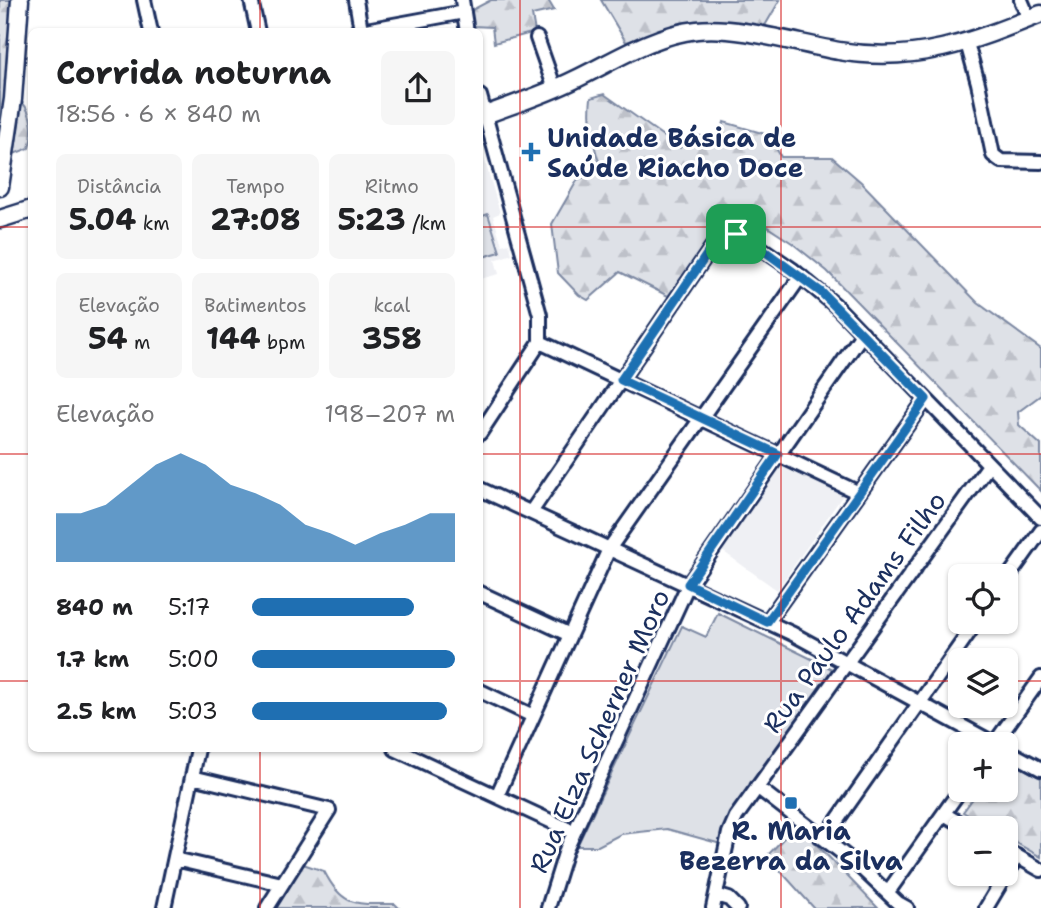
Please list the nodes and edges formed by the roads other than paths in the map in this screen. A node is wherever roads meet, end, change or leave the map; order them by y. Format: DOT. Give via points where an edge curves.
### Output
graph roads {
  1 [pos="20,0"];
  2 [pos="144,0"];
  3 [pos="251,0"];
  4 [pos="356,0"];
  5 [pos="1021,0"];
  6 [pos="463,6"];
  7 [pos="1035,17"];
  8 [pos="149,28"];
  9 [pos="257,28"];
  10 [pos="358,28"];
  11 [pos="371,28"];
  12 [pos="466,28"];
  13 [pos="537,38"];
  14 [pos="967,43"];
  15 [pos="555,89"];
  16 [pos="483,115"];
  17 [pos="483,123"];
  18 [pos="1041,162"];
  19 [pos="0,187"];
  20 [pos="28,210"];
  21 [pos="0,219"];
  22 [pos="801,276"];
  23 [pos="863,333"];
  24 [pos="541,342"];
  25 [pos="621,380"];
  26 [pos="926,399"];
  27 [pos="701,418"];
  28 [pos="483,424"];
  29 [pos="778,454"];
  30 [pos="989,465"];
  31 [pos="483,490"];
  32 [pos="859,492"];
  33 [pos="531,512"];
  34 [pos="1041,518"];
  35 [pos="1041,531"];
  36 [pos="609,549"];
  37 [pos="1017,564"];
  38 [pos="688,584"];
  39 [pos="483,594"];
  40 [pos="767,622"];
  41 [pos="968,634"];
  42 [pos="570,635"];
  43 [pos="846,662"];
  44 [pos="1041,678"];
  45 [pos="483,692"];
  46 [pos="920,703"];
  47 [pos="533,716"];
  48 [pos="972,732"];
  49 [pos="1003,732"];
  50 [pos="197,752"];
  51 [pos="402,752"];
  52 [pos="1018,757"];
  53 [pos="1041,769"];
  54 [pos="192,778"];
  55 [pos="757,786"];
  56 [pos="497,796"];
  57 [pos="952,802"];
  58 [pos="944,814"];
  59 [pos="948,816"];
  60 [pos="574,832"];
  61 [pos="824,839"];
  62 [pos="1018,857"];
  63 [pos="174,859"];
  64 [pos="1041,870"];
  65 [pos="282,884"];
  66 [pos="996,886"];
  67 [pos="888,892"];
  68 [pos="714,902"];
  69 [pos="164,908"];
  70 [pos="267,908"];
  71 [pos="548,908"];
  72 [pos="738,908"];
  73 [pos="907,908"];
  74 [pos="986,908"];
  1 -- 19 [label="main road" via="13,99"];
  2 -- 8 [label="street"];
  3 -- 9 [label="street"];
  4 -- 10 [label="street"];
  5 -- 7 [label="street"];
  6 -- 11 [label="street"];
  6 -- 12 [label="street"];
  7 -- 14 [label="main road"];
  13 -- 15 [label="street"];
  14 -- 15 [label="main road" via="886,55 699,30 657,40"];
  14 -- 18 [label="street" via="993,155 1001,161"];
  15 -- 16 [label="main road"];
  17 -- 24 [label="street" via="540,315"];
  20 -- 21 [label="main road"];
  22 -- 23 [label="street"];
  22 -- 25 [label="street" via="740,236 718,239"];
  22 -- 27 [label="street"];
  23 -- 26 [label="street"];
  23 -- 29 [label="street, Rua Elza Scherner Moro"];
  24 -- 25 [label="street"];
  24 -- 28 [label="street"];
  25 -- 27 [label="street"];
  25 -- 33 [label="street"];
  26 -- 30 [label="street"];
  26 -- 32 [label="street"];
  27 -- 29 [label="street"];
  27 -- 36 [label="street"];
  29 -- 32 [label="street"];
  29 -- 38 [label="street, Rua Elza Scherner Moro"];
  30 -- 34 [label="street"];
  30 -- 43 [label="street, Rua Paulo Adams Filho"];
  31 -- 33 [label="street"];
  32 -- 40 [label="street"];
  33 -- 36 [label="street"];
  35 -- 37 [label="street"];
  36 -- 38 [label="street"];
  36 -- 42 [label="street"];
  38 -- 40 [label="street"];
  38 -- 60 [label="street, Rua Elza Scherner Moro"];
  39 -- 42 [label="street"];
  40 -- 43 [label="street"];
  41 -- 46 [label="street"];
  42 -- 47 [label="street"];
  43 -- 46 [label="street"];
  43 -- 55 [label="street, Rua Paulo Adams Filho"];
  44 -- 49 [label="street"];
  45 -- 47 [label="street"];
  46 -- 48 [label="street"];
  46 -- 61 [label="street"];
  47 -- 56 [label="street"];
  50 -- 54 [label="street"];
  51 -- 56 [label="street"];
  52 -- 53 [label="street"];
  54 -- 63 [label="street"];
  54 -- 65 [label="street" via="329,810"];
  55 -- 61 [label="street"];
  55 -- 68 [label="street, Rua Paulo Adams Filho" via="732,825"];
  56 -- 60 [label="street"];
  57 -- 58 [label="street"];
  58 -- 59 [label="street"];
  58 -- 67 [label="street"];
  60 -- 71 [label="street, Rua Elza Scherner Moro"];
  61 -- 67 [label="street"];
  62 -- 64 [label="street"];
  63 -- 65 [label="street"];
  63 -- 69 [label="street"];
  65 -- 70 [label="street"];
  66 -- 74 [label="street"];
  67 -- 73 [label="street"];
  68 -- 72 [label="street" via="729,900"];
}
